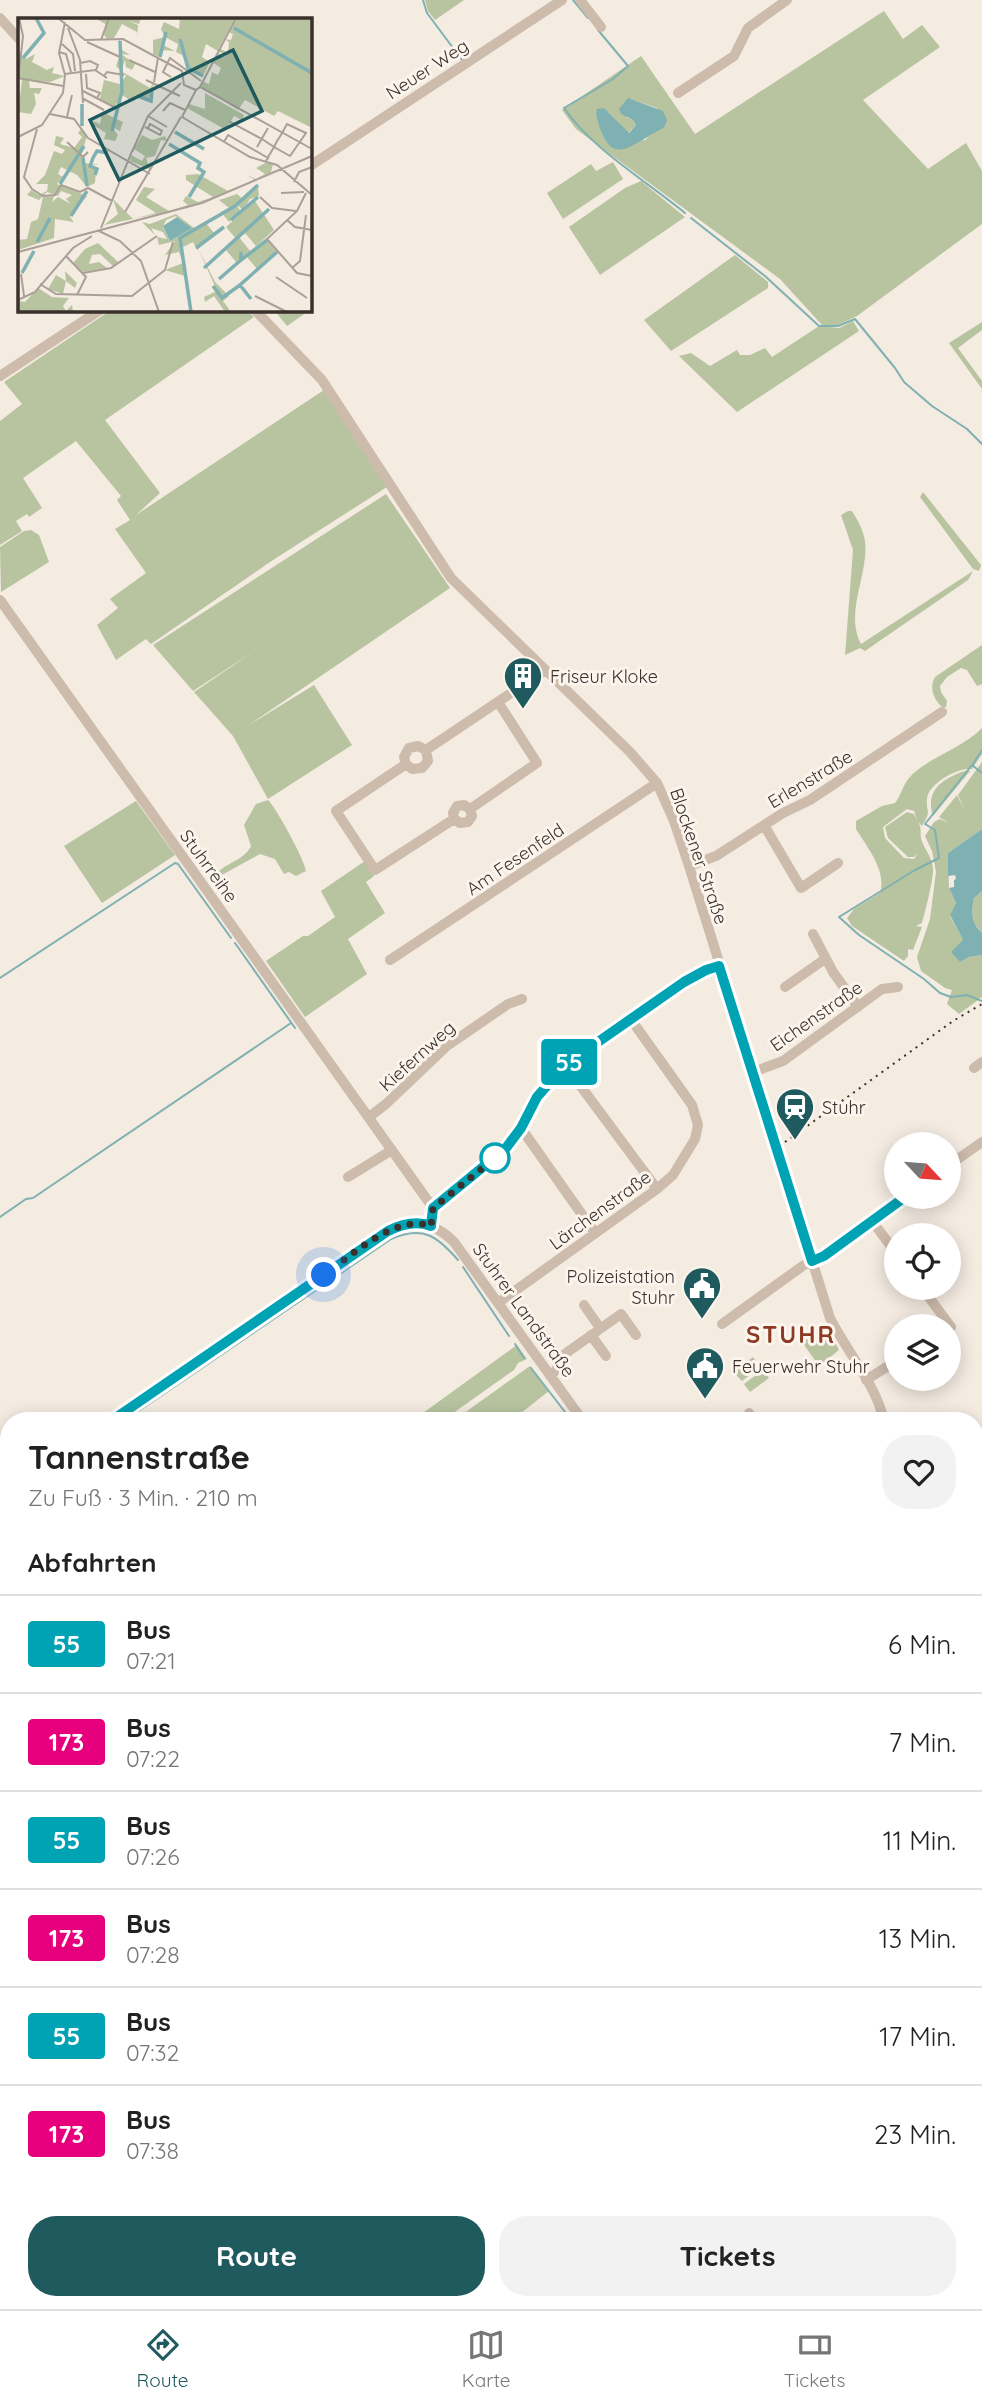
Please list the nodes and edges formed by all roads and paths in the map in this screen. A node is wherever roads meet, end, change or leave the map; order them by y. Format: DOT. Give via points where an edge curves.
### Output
graph roads {
  1 [pos="562,0"];
  2 [pos="580,0"];
  3 [pos="787,0"];
  4 [pos="0,18"];
  5 [pos="601,27"];
  6 [pos="18,38"];
  7 [pos="678,93"];
  8 [pos="312,165"];
  9 [pos="97,312"];
  10 [pos="257,312"];
  11 [pos="265,312"];
  12 [pos="303,358"];
  13 [pos="0,376"];
  14 [pos="0,600"];
  15 [pos="544,671"];
  16 [pos="499,702"];
  17 [pos="942,712"];
  18 [pos="426,750"];
  19 [pos="406,764"];
  20 [pos="657,783"];
  21 [pos="764,825"];
  22 [pos="838,863"];
  23 [pos="689,866"];
  24 [pos="813,934"];
  25 [pos="825,959"];
  26 [pos="390,960"];
  27 [pos="719,966"];
  28 [pos="785,987"];
  29 [pos="898,987"];
  30 [pos="522,999"];
  31 [pos="858,1007"];
  32 [pos="631,1018"];
  33 [pos="565,1065"];
  34 [pos="753,1072"];
  35 [pos="369,1117"];
  36 [pos="521,1128"];
  37 [pos="980,1147"];
  38 [pos="392,1150"];
  39 [pos="961,1158"];
  40 [pos="348,1177"];
  41 [pos="657,1189"];
  42 [pos="433,1208"];
  43 [pos="888,1209"];
  44 [pos="872,1221"];
  45 [pos="431,1226"];
  46 [pos="595,1233"];
  47 [pos="884,1237"];
  48 [pos="812,1261"];
  49 [pos="498,1303"];
  50 [pos="584,1305"];
  51 [pos="722,1324"];
  52 [pos="595,1331"];
  53 [pos="636,1335"];
  54 [pos="606,1356"];
  55 [pos="884,1369"];
  56 [pos="550,1376"];
  57 [pos="866,1380"];
  58 [pos="124,1412"];
  59 [pos="576,1412"];
  60 [pos="882,1412"];
  1 -- 8 [label="street, Neuer Weg"];
  2 -- 5 [label="street"];
  3 -- 7 [label="street" via="748,28 734,56"];
  4 -- 6 [label="street"];
  9 -- 13 [label="street"];
  10 -- 12 [label="street, Blockener Straße"];
  11 -- 12 [label="street, Blockener Straße"];
  12 -- 15 [label="street, Blockener Straße" via="335,398 451,578"];
  14 -- 35 [label="street, Stuhrreihe"];
  15 -- 16 [label="street"];
  15 -- 20 [label="street, Blockener Straße"];
  16 -- 18 [label="street"];
  16 -- 19 [label="street" via="537,763 470,809 468,822 454,820 375,870 336,811"];
  17 -- 21 [label="street, Erlenstraße" via="810,800"];
  18 -- 19 [label="street" via="409,748"];
  18 -- 19 [label="street" via="428,761 422,768"];
  20 -- 23 [label="street, Blockener Straße"];
  20 -- 26 [label="street, Am Fesenfeld"];
  21 -- 22 [label="street" via="801,888"];
  21 -- 23 [label="street, Erlenstraße" via="716,856"];
  23 -- 27 [label="street, Blockener Straße"];
  24 -- 25 [label="street"];
  25 -- 28 [label="street"];
  25 -- 31 [label="street"];
  27 -- 32 [label="street" via="684,982"];
  27 -- 34 [label="street, Blockener Straße"];
  29 -- 31 [label="street, Eichenstraße" via="882,989"];
  30 -- 35 [label="street, Kiefernweg" via="447,1046"];
  31 -- 34 [label="street, Eichenstraße" via="783,1061"];
  32 -- 33 [label="street"];
  32 -- 41 [label="street, Lärchenstraße" via="692,1105 698,1125 689,1152"];
  33 -- 36 [label="street" via="537,1097"];
  33 -- 41 [label="street"];
  34 -- 48 [label="street, Blockener Straße"];
  35 -- 38 [label="street, Stuhrreihe"];
  36 -- 42 [label="street" via="506,1148"];
  36 -- 46 [label="street"];
  37 -- 39 [label="street"];
  38 -- 40 [label="street"];
  38 -- 42 [label="street, Stuhrreihe"];
  41 -- 46 [label="street, Lärchenstraße"];
  42 -- 45 [label="street"];
  43 -- 44 [label="street"];
  44 -- 47 [label="street"];
  44 -- 48 [label="street"];
  45 -- 49 [label="street, Stuhrer Landstraße" via="454,1242"];
  45 -- 58 [label="street" via="418,1222 388,1231"];
  46 -- 49 [label="street, Lärchenstraße"];
  48 -- 51 [label="street"];
  48 -- 57 [label="street, Blockener Straße" via="839,1338"];
  49 -- 56 [label="street, Stuhrer Landstraße"];
  50 -- 52 [label="street"];
  52 -- 53 [label="street" via="621,1314"];
  52 -- 54 [label="street"];
  52 -- 56 [label="street" via="562,1356"];
  55 -- 57 [label="street"];
  56 -- 59 [label="street, Stuhrer Landstraße"];
  57 -- 60 [label="street, Blockener Straße"];
}
